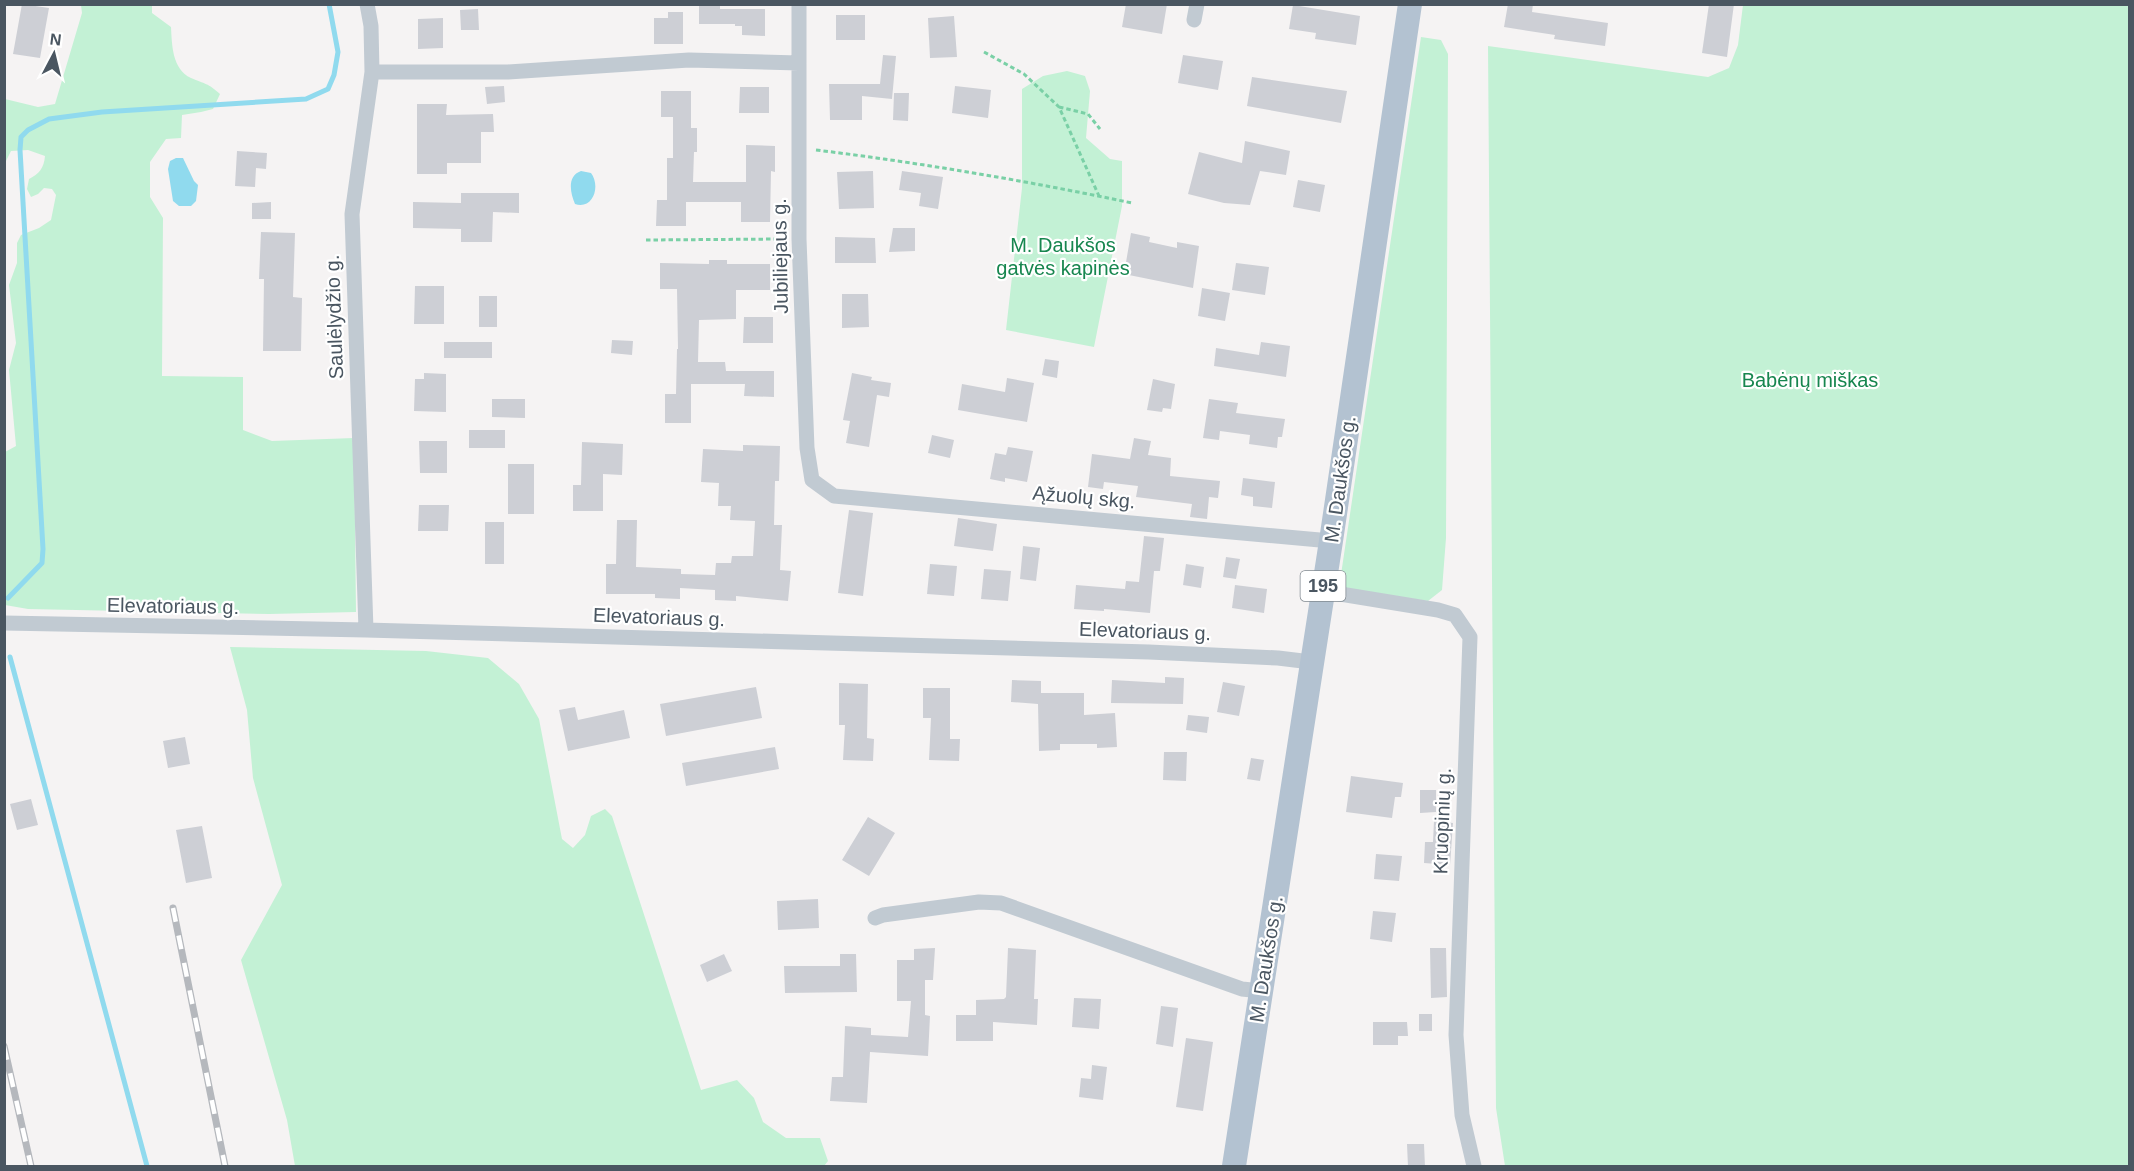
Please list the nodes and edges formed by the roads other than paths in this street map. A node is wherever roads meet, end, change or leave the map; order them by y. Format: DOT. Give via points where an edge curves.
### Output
graph roads {
  1 [pos="367,4"];
  2 [pos="799,4"];
  3 [pos="1410,4"];
  4 [pos="799,63"];
  5 [pos="372,72"];
  6 [pos="834,496"];
  7 [pos="1331,541"];
  8 [pos="1322,591"];
  9 [pos="4,623"];
  10 [pos="366,630"];
  11 [pos="1311,662"];
  12 [pos="875,918"];
  13 [pos="1261,992"];
  14 [pos="1234,1167"];
  15 [pos="1474,1167"];
  1 -- 5 [label="street, Saulėlydžio g."];
  2 -- 4 [label="street, Jubiliejaus g."];
  3 -- 7 [label="main road, M. Daukšos g. / 195"];
  4 -- 5 [label="street" via="689,60 507,72"];
  4 -- 6 [label="street, Jubiliejaus g." via="799,239 807,448 812,480"];
  5 -- 10 [label="street, Saulėlydžio g." via="352,214"];
  6 -- 7 [label="street, Ąžuolų skg."];
  7 -- 8 [label="main road, M. Daukšos g. / 195"];
  8 -- 11 [label="main road, M. Daukšos g. / 195"];
  8 -- 15 [label="street, Kruopinių g." via="1455,615 1470,638 1456,1035 1462,1115"];
  9 -- 10 [label="street, Elevatoriaus g."];
  10 -- 11 [label="street, Elevatoriaus g." via="1149,652"];
  11 -- 13 [label="main road, M. Daukšos g. / 195"];
  12 -- 13 [label="street" via="978,902 1001,903 1242,989"];
  13 -- 14 [label="main road, M. Daukšos g. / 195"];
}
